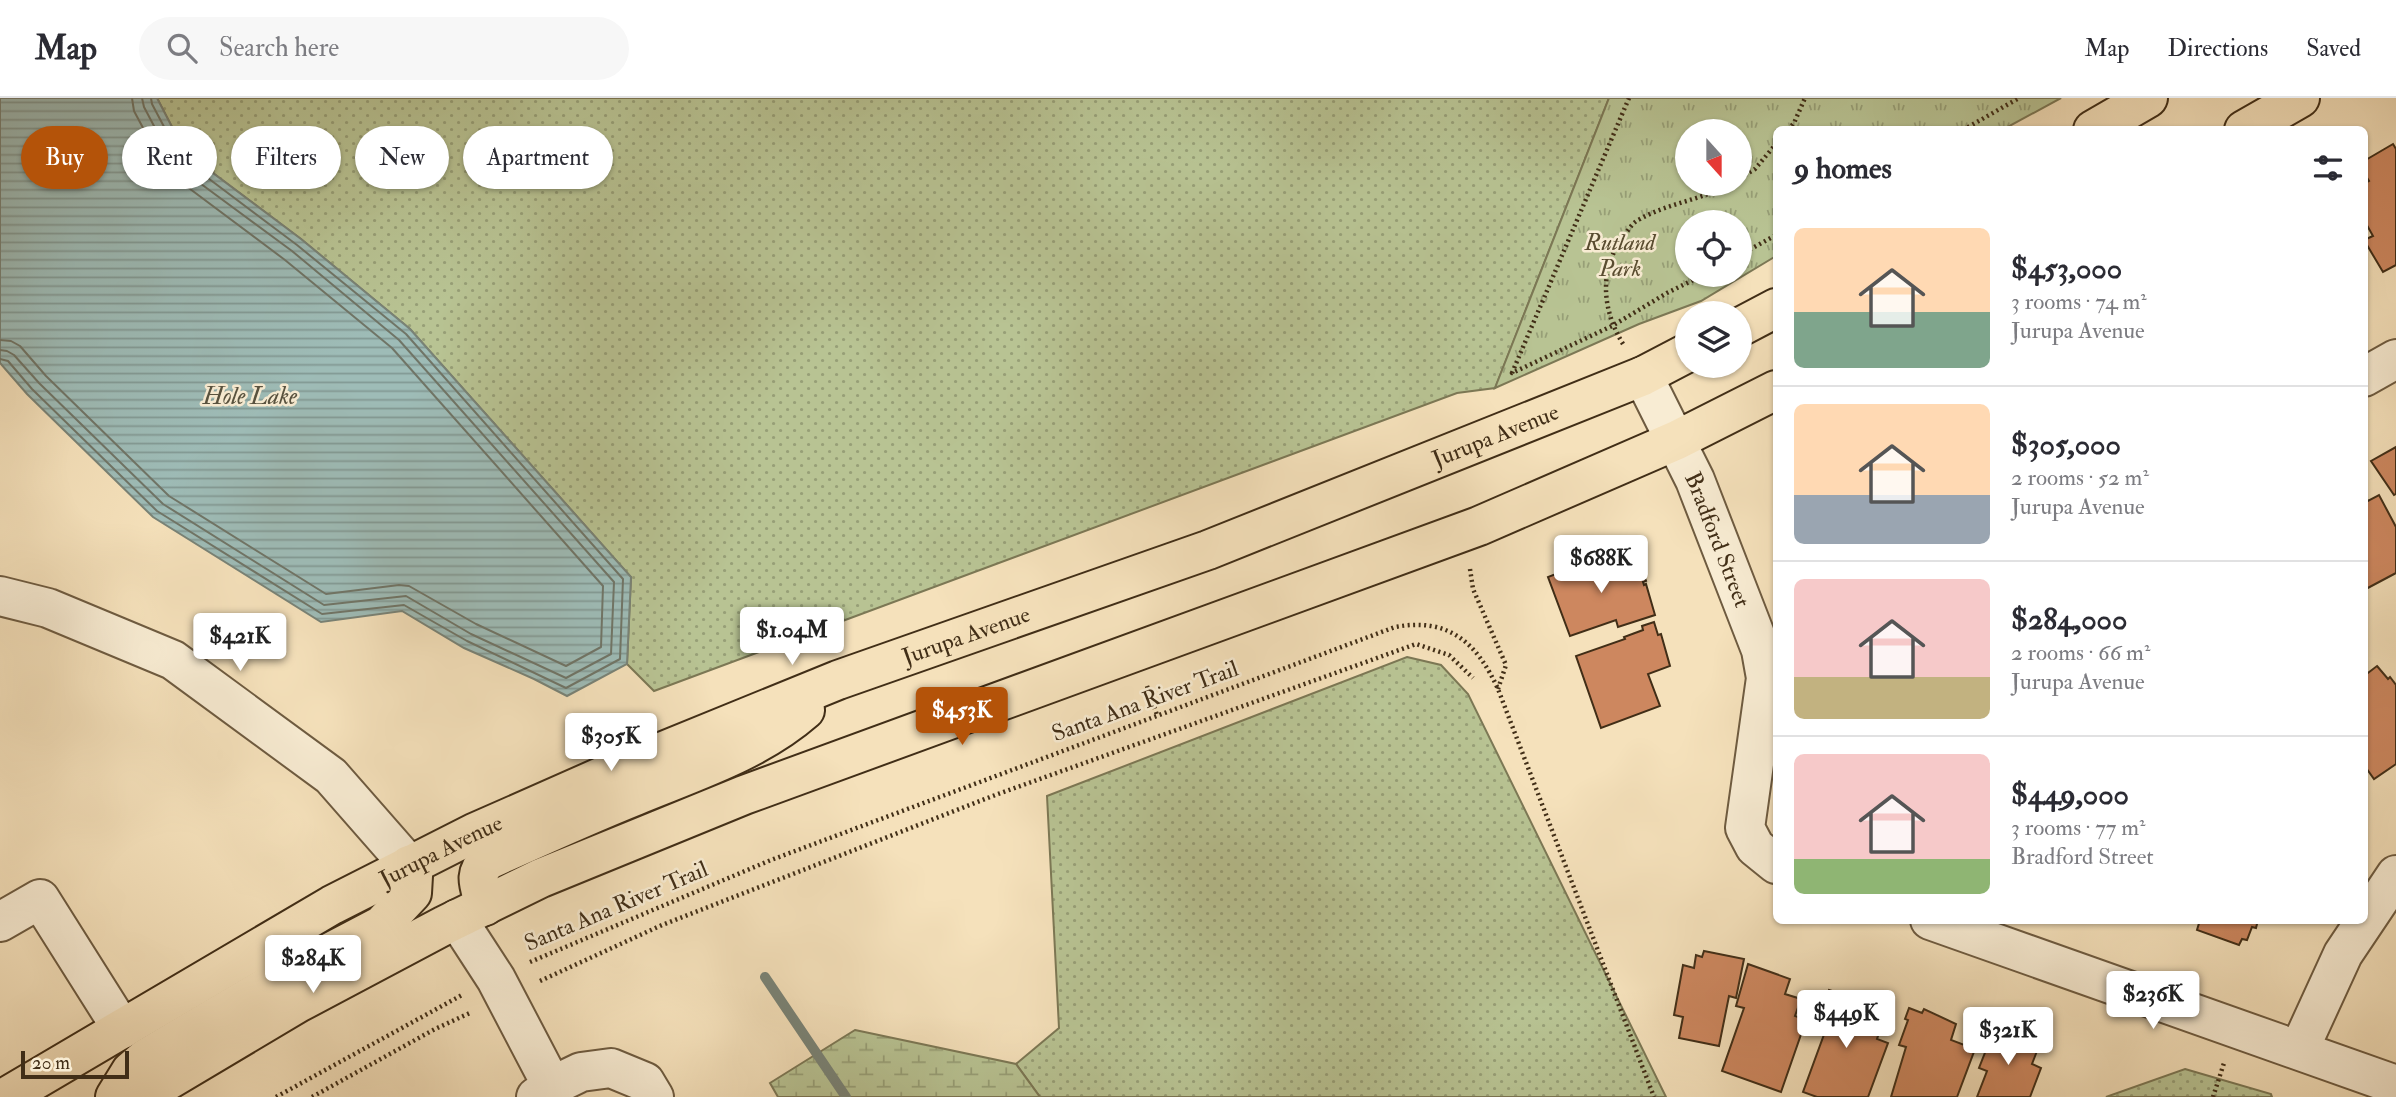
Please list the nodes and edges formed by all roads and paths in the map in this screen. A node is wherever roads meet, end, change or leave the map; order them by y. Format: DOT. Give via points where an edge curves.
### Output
graph roads {
  1 [pos="1629,98"];
  2 [pos="1805,98"];
  3 [pos="2018,98"];
  4 [pos="2148,98"];
  5 [pos="2300,98"];
  6 [pos="1791,126"];
  7 [pos="1970,126"];
  8 [pos="2100,126"];
  9 [pos="2251,126"];
  10 [pos="1773,148"];
  11 [pos="1752,171"];
  12 [pos="1696,196"];
  13 [pos="1773,237"];
  14 [pos="1752,249"];
  15 [pos="1679,287"];
  16 [pos="1773,310"];
  17 [pos="1752,321"];
  18 [pos="1612,326"];
  19 [pos="2396,359"];
  20 [pos="1675,360"];
  21 [pos="2368,375"];
  22 [pos="1643,376"];
  23 [pos="1773,392"];
  24 [pos="1677,440"];
  25 [pos="1465,532"];
  26 [pos="0,596"];
  27 [pos="1771,677"];
  28 [pos="1473,678"];
  29 [pos="838,680"];
  30 [pos="1498,689"];
  31 [pos="1773,862"];
  32 [pos="408,865"];
  33 [pos="2396,875"];
  34 [pos="471,912"];
  35 [pos="2368,917"];
  36 [pos="0,922"];
  37 [pos="1941,924"];
  38 [pos="2363,924"];
  39 [pos="500,988"];
  40 [pos="122,1029"];
  41 [pos="2298,1050"];
  42 [pos="2396,1085"];
  43 [pos="544,1092"];
  44 [pos="6,1097"];
  45 [pos="115,1097"];
  46 [pos="140,1097"];
  47 [pos="276,1097"];
  48 [pos="312,1097"];
  49 [pos="654,1097"];
  50 [pos="1654,1097"];
  1 -- 18 [label="path" via="1512,373"];
  2 -- 6 [label="path"];
  3 -- 7 [label="path"];
  4 -- 8 [label="main road"];
  5 -- 9 [label="main road"];
  10 -- 11 [label="path"];
  12 -- 18 [label="path" via="1636,221 1614,249 1605,277"];
  13 -- 14 [label="path"];
  15 -- 18 [label="path"];
  16 -- 17 [label="main road"];
  19 -- 21 [label="street"];
  20 -- 22 [label="main road, Jurupa Avenue"];
  22 -- 24 [label="street, Bradford Street"];
  22 -- 29 [label="main road, Jurupa Avenue" via="1208,550"];
  23 -- 24 [label="main road"];
  24 -- 25 [label="main road"];
  24 -- 27 [label="street, Bradford Street"];
  25 -- 30 [label="path" via="1473,589 1506,666"];
  25 -- 34 [label="main road" via="744,795 541,878"];
  26 -- 32 [label="street" via="48,608 173,660 331,776"];
  27 -- 31 [label="street, Bradford Street" via="1745,828 1755,847"];
  28 -- 39 [label="path" via="1449,655 1416,644 998,794"];
  29 -- 32 [label="main road, Jurupa Avenue" via="612,772"];
  29 -- 34 [label="main road" via="791,722 744,751 488,860 477,876"];
  30 -- 39 [label="path, Santa Ana River Trail" via="1477,652 1460,638 1437,625 1395,627 771,860 556,949"];
  30 -- 50 [label="path, Santa Ana River Trail"];
  32 -- 40 [label="main road, Jurupa Avenue"];
  32 -- 45 [label="main road" via="412,893 382,925 146,1058 131,1071"];
  33 -- 35 [label="street"];
  34 -- 39 [label="street"];
  34 -- 46 [label="main road" via="298,1003"];
  36 -- 40 [label="street" via="40,899"];
  37 -- 41 [label="street"];
  38 -- 41 [label="street" via="2343,954"];
  39 -- 43 [label="street"];
  39 -- 47 [label="path, Santa Ana River Trail" via="442,1005"];
  39 -- 48 [label="path"];
  40 -- 44 [label="main road, Jurupa Avenue"];
  41 -- 42 [label="street"];
  43 -- 49 [label="street" via="581,1073 611,1068 645,1082"];
}
